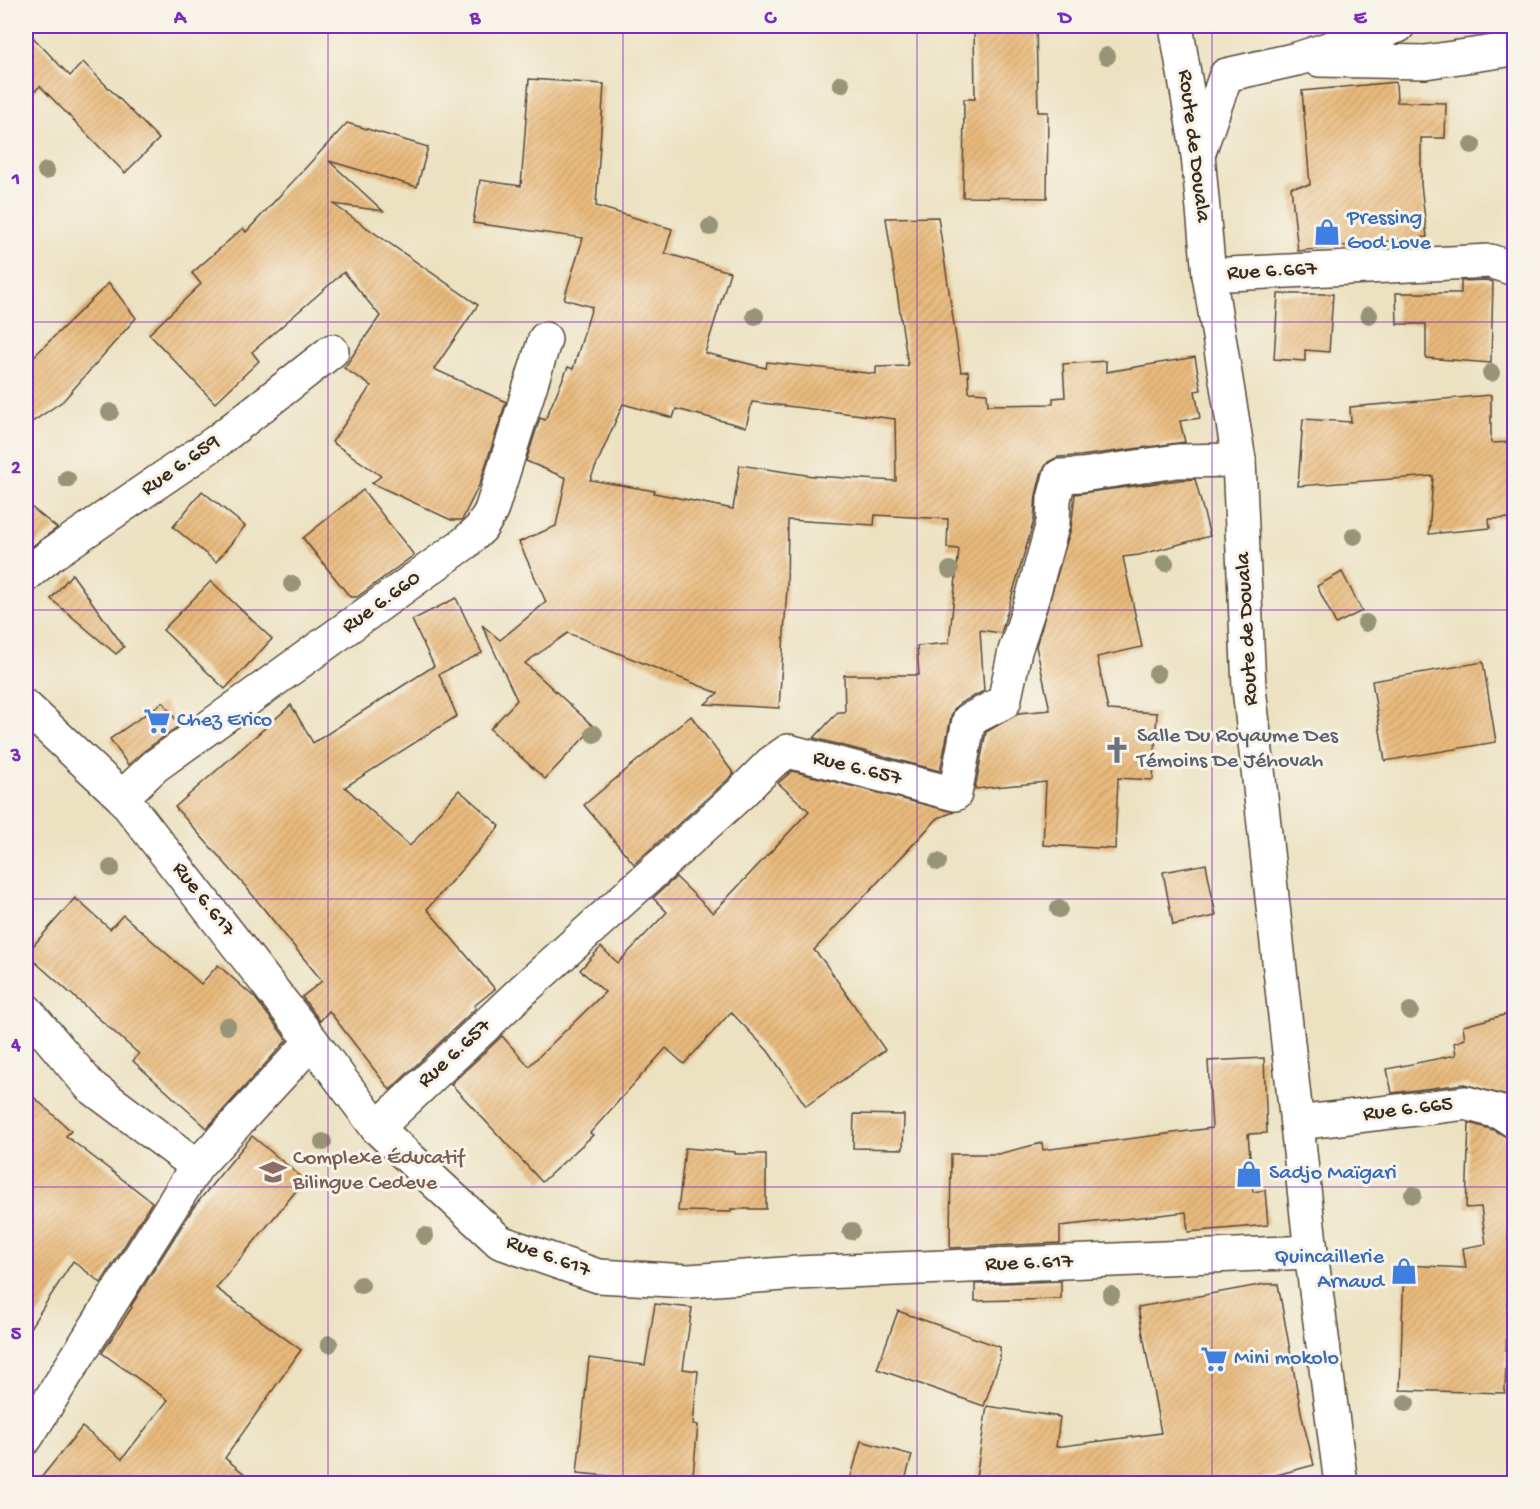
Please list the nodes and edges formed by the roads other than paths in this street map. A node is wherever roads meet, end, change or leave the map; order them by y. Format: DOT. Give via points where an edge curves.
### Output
graph roads {
  1 [pos="1176,26"];
  2 [pos="1398,26"];
  3 [pos="1515,49"];
  4 [pos="1297,59"];
  5 [pos="1198,155"];
  6 [pos="1515,269"];
  7 [pos="1209,275"];
  8 [pos="545,339"];
  9 [pos="332,351"];
  10 [pos="1239,460"];
  11 [pos="26,575"];
  12 [pos="26,707"];
  13 [pos="122,797"];
  14 [pos="26,1010"];
  15 [pos="312,1041"];
  16 [pos="1515,1121"];
  17 [pos="1297,1124"];
  18 [pos="377,1128"];
  19 [pos="197,1166"];
  20 [pos="1311,1252"];
  21 [pos="26,1438"];
  22 [pos="1341,1484"];
  1 -- 5 [label="main road, Route de Douala"];
  2 -- 4 [label="main road"];
  3 -- 4 [label="main road" via="1425,62"];
  4 -- 5 [label="main road" via="1226,75"];
  5 -- 7 [label="main road, Route de Douala"];
  6 -- 7 [label="main road, Rue 6.667" via="1491,261"];
  7 -- 10 [label="main road, Route de Douala"];
  8 -- 13 [label="main road, Rue 6.660" via="491,511 481,528 155,766"];
  9 -- 11 [label="main road, Rue 6.659" via="216,442"];
  10 -- 17 [label="main road, Route de Douala" via="1249,688"];
  10 -- 18 [label="main road, Rue 6.657" via="1177,461 1060,476 1053,524 1004,702 969,720 956,794 788,751"];
  12 -- 13 [label="main road, Rue 6.617"];
  13 -- 15 [label="main road, Rue 6.617"];
  14 -- 19 [label="main road" via="90,1086"];
  15 -- 18 [label="main road, Rue 6.617"];
  15 -- 19 [label="main road"];
  16 -- 17 [label="main road, Rue 6.665" via="1502,1113 1466,1103"];
  17 -- 20 [label="main road, Route de Douala"];
  18 -- 20 [label="main road, Rue 6.617" via="500,1242 598,1275 689,1281"];
  19 -- 21 [label="main road"];
  20 -- 22 [label="main road, Route de Douala"];
}
